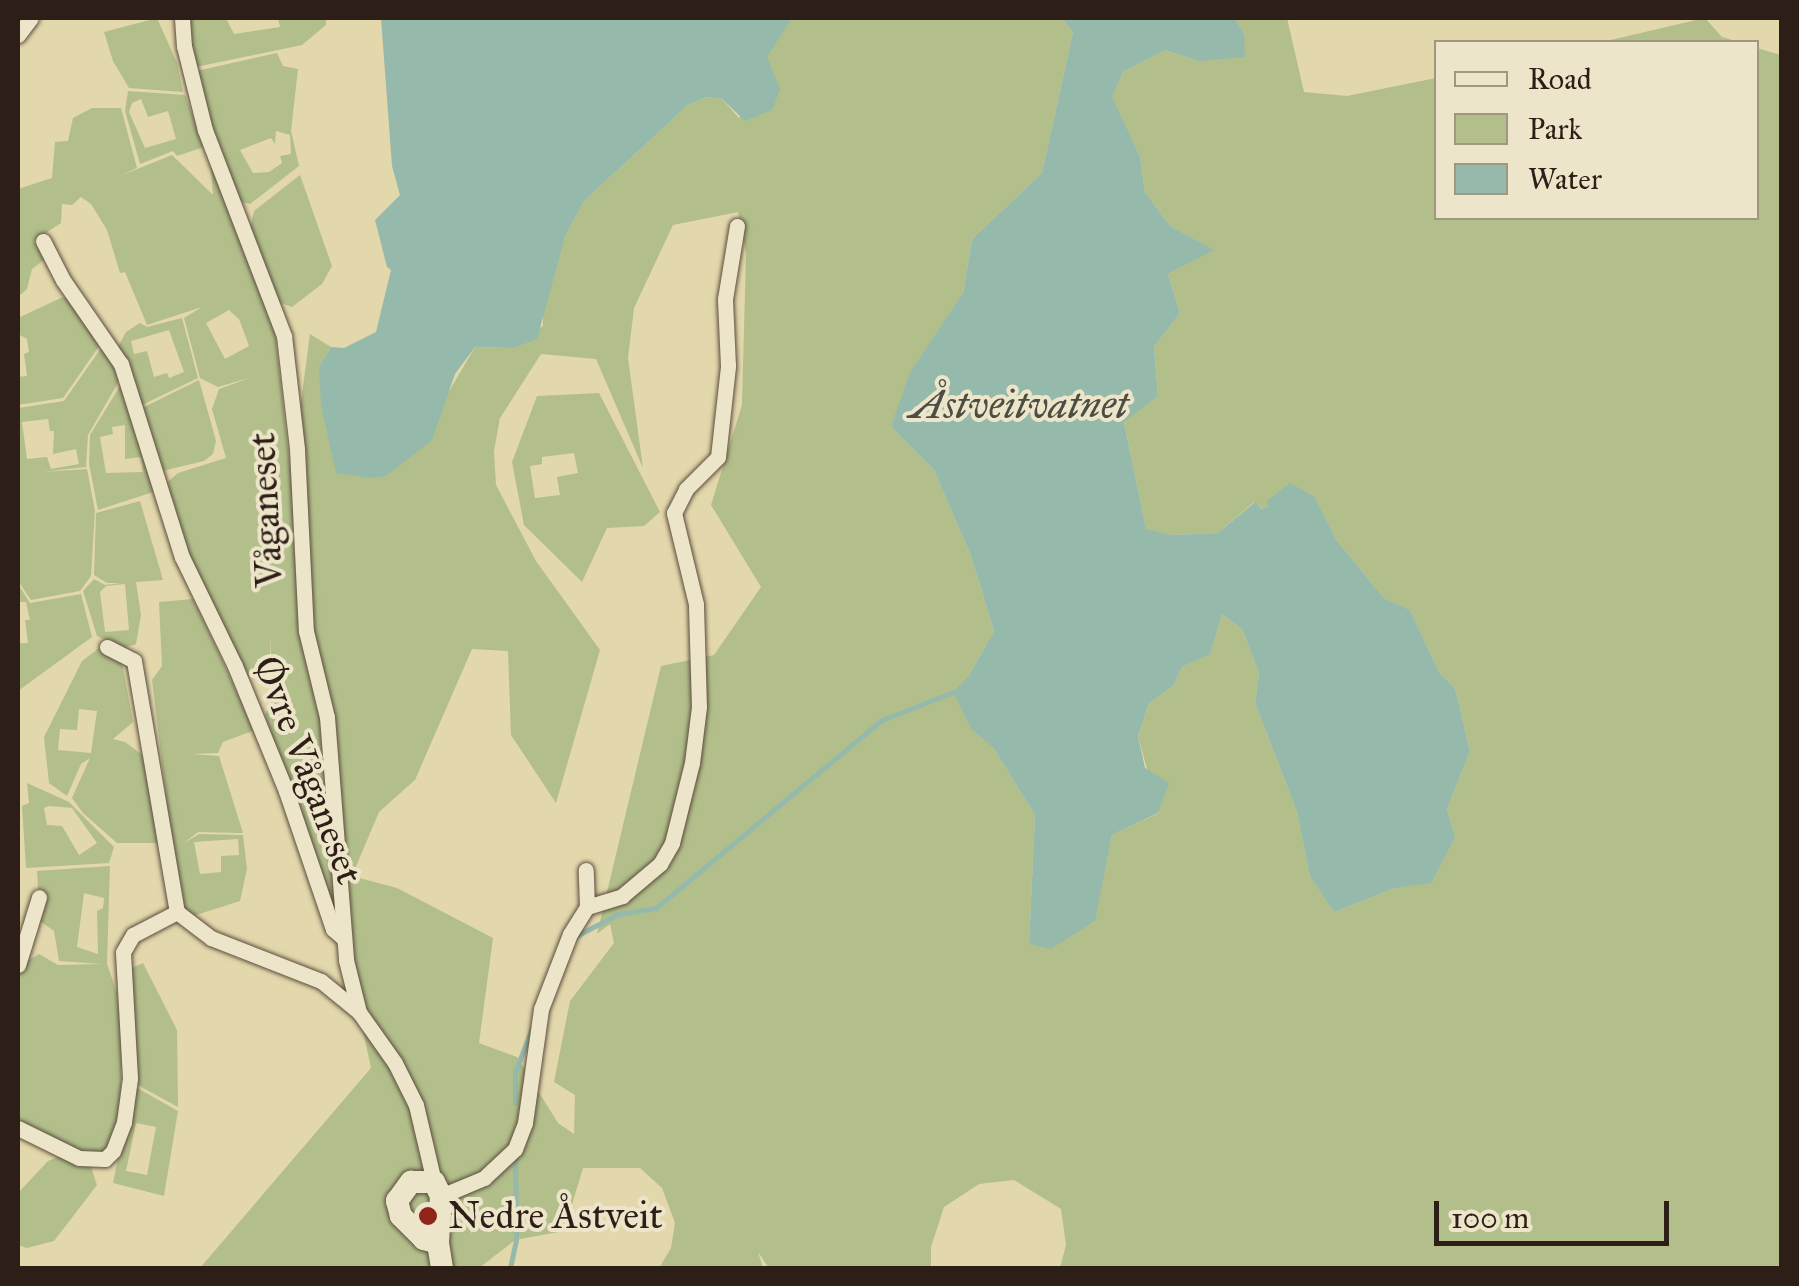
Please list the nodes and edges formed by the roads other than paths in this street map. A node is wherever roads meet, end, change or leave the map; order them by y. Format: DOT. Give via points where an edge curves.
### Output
graph roads {
  1 [pos="31,18"];
  2 [pos="182,18"];
  3 [pos="18,35"];
  4 [pos="737,226"];
  5 [pos="42,241"];
  6 [pos="107,647"];
  7 [pos="586,870"];
  8 [pos="39,896"];
  9 [pos="587,907"];
  10 [pos="176,912"];
  11 [pos="344,940"];
  12 [pos="18,965"];
  13 [pos="359,1012"];
  14 [pos="18,1128"];
  15 [pos="438,1189"];
  16 [pos="438,1243"];
  17 [pos="442,1268"];
  1 -- 3 [label="street"];
  2 -- 11 [label="street, Våganeset" via="205,130 284,336 306,631 327,718"];
  4 -- 9 [label="street" via="725,299 728,366 718,458 686,489 674,514 696,604 699,707 692,763 660,864 614,901"];
  5 -- 11 [label="street, Øvre Våganeset" via="121,364 182,556 235,666 333,929"];
  6 -- 10 [label="street" via="134,661"];
  7 -- 9 [label="street"];
  8 -- 12 [label="street"];
  9 -- 15 [label="street" via="541,1009 525,1123 515,1149 484,1178"];
  10 -- 13 [label="street, Våganeset" via="212,938 320,981"];
  10 -- 14 [label="street" via="133,935 123,952 130,1078 113,1151 106,1159 78,1158"];
  11 -- 13 [label="street, Våganeset"];
  13 -- 15 [label="street, Våganeset" via="416,1105"];
  15 -- 16 [label="street"];
  15 -- 16 [label="street" via="411,1182 397,1201 411,1228"];
  16 -- 17 [label="street"];
}
